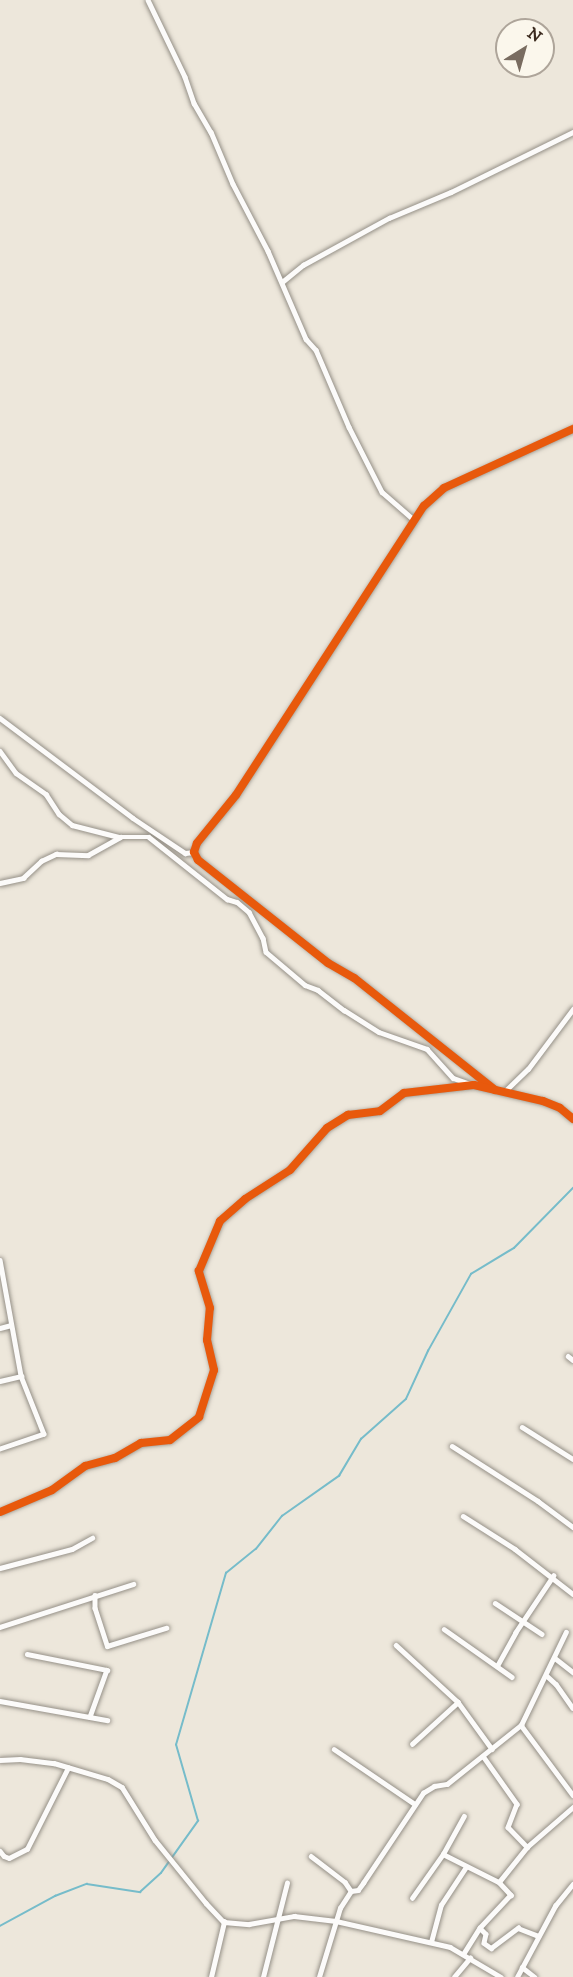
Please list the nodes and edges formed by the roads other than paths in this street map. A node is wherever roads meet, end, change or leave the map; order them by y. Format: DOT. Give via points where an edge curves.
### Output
graph roads {
  1 [pos="148,0"];
  2 [pos="573,132"];
  3 [pos="282,282"];
  4 [pos="573,429"];
  5 [pos="413,519"];
  6 [pos="0,718"];
  7 [pos="0,751"];
  8 [pos="120,837"];
  9 [pos="194,852"];
  10 [pos="0,883"];
  11 [pos="573,1010"];
  12 [pos="474,1085"];
  13 [pos="495,1090"];
  14 [pos="504,1092"];
  15 [pos="573,1119"];
  16 [pos="0,1260"];
  17 [pos="11,1325"];
  18 [pos="0,1328"];
  19 [pos="21,1376"];
  20 [pos="0,1382"];
  21 [pos="522,1427"];
  22 [pos="452,1446"];
  23 [pos="0,1449"];
  24 [pos="573,1460"];
  25 [pos="0,1512"];
  26 [pos="463,1516"];
  27 [pos="573,1527"];
  28 [pos="92,1538"];
  29 [pos="0,1568"];
  30 [pos="553,1576"];
  31 [pos="133,1584"];
  32 [pos="573,1594"];
  33 [pos="95,1595"];
  34 [pos="495,1603"];
  35 [pos="524,1622"];
  36 [pos="0,1627"];
  37 [pos="166,1628"];
  38 [pos="444,1629"];
  39 [pos="566,1632"];
  40 [pos="542,1634"];
  41 [pos="396,1645"];
  42 [pos="27,1654"];
  43 [pos="555,1658"];
  44 [pos="497,1666"];
  45 [pos="573,1672"];
  46 [pos="547,1676"];
  47 [pos="512,1677"];
  48 [pos="0,1701"];
  49 [pos="458,1702"];
  50 [pos="573,1708"];
  51 [pos="90,1717"];
  52 [pos="107,1720"];
  53 [pos="521,1725"];
  54 [pos="412,1744"];
  55 [pos="334,1749"];
  56 [pos="492,1749"];
  57 [pos="483,1756"];
  58 [pos="0,1760"];
  59 [pos="68,1768"];
  60 [pos="573,1795"];
  61 [pos="415,1804"];
  62 [pos="573,1807"];
  63 [pos="464,1816"];
  64 [pos="527,1847"];
  65 [pos="0,1851"];
  66 [pos="443,1854"];
  67 [pos="311,1856"];
  68 [pos="466,1867"];
  69 [pos="499,1882"];
  70 [pos="287,1883"];
  71 [pos="573,1884"];
  72 [pos="351,1891"];
  73 [pos="412,1898"];
  74 [pos="279,1918"];
  75 [pos="224,1922"];
  76 [pos="336,1922"];
  77 [pos="480,1928"];
  78 [pos="539,1936"];
  79 [pos="431,1942"];
  80 [pos="464,1954"];
  81 [pos="470,1958"];
  82 [pos="522,1967"];
  83 [pos="211,1977"];
  84 [pos="263,1977"];
  85 [pos="319,1977"];
  86 [pos="454,1977"];
  87 [pos="501,1977"];
  88 [pos="517,1977"];
  89 [pos="536,1977"];
  1 -- 3 [label="street"];
  2 -- 3 [label="street" via="389,218 303,265"];
  3 -- 5 [label="street" via="382,492"];
  4 -- 5 [label="street" via="444,488"];
  5 -- 9 [label="street" via="236,795"];
  6 -- 9 [label="street" via="133,818 185,853"];
  7 -- 8 [label="street" via="16,773 46,794 72,825"];
  8 -- 10 [label="street" via="88,855 56,854 41,861 23,878"];
  8 -- 12 [label="street" via="149,837 162,845 249,912 264,938 266,952 305,985 379,1032 427,1049 453,1078"];
  9 -- 13 [label="street" via="198,860 300,941 354,978"];
  11 -- 14 [label="street" via="528,1069"];
  12 -- 13 [label="street"];
  12 -- 25 [label="street" via="404,1094 380,1111 348,1116 321,1133 290,1170 224,1215 199,1271 210,1308 207,1340 214,1370 199,1417 170,1440 141,1443 115,1458 85,1466 52,1490"];
  13 -- 14 [label="street"];
  14 -- 15 [label="street" via="552,1104"];
  16 -- 17 [label="street"];
  17 -- 18 [label="street"];
  17 -- 19 [label="street"];
  19 -- 20 [label="street"];
  19 -- 23 [label="street" via="43,1435"];
  21 -- 24 [label="street"];
  22 -- 27 [label="street"];
  26 -- 30 [label="street"];
  28 -- 29 [label="street" via="72,1549"];
  30 -- 32 [label="street"];
  30 -- 35 [label="street"];
  31 -- 33 [label="street"];
  33 -- 36 [label="street"];
  33 -- 37 [label="street" via="107,1646"];
  34 -- 35 [label="street"];
  35 -- 40 [label="street"];
  35 -- 44 [label="street"];
  38 -- 44 [label="street"];
  39 -- 43 [label="street"];
  41 -- 49 [label="street"];
  42 -- 51 [label="street" via="107,1670"];
  43 -- 45 [label="street"];
  43 -- 46 [label="street"];
  44 -- 47 [label="street"];
  46 -- 50 [label="street"];
  46 -- 53 [label="street"];
  48 -- 51 [label="street"];
  49 -- 54 [label="street"];
  49 -- 56 [label="street"];
  51 -- 52 [label="street"];
  53 -- 56 [label="street"];
  53 -- 60 [label="street"];
  55 -- 61 [label="street"];
  56 -- 57 [label="street"];
  57 -- 61 [label="street" via="447,1784 428,1788"];
  57 -- 64 [label="street" via="517,1804 508,1827"];
  58 -- 59 [label="street" via="20,1759"];
  59 -- 65 [label="street" via="27,1849 9,1858"];
  59 -- 75 [label="street" via="122,1787 155,1840"];
  61 -- 72 [label="street" via="358,1890"];
  62 -- 64 [label="street"];
  63 -- 66 [label="street"];
  64 -- 69 [label="street"];
  66 -- 68 [label="street"];
  66 -- 73 [label="street"];
  67 -- 72 [label="street"];
  68 -- 69 [label="street"];
  68 -- 79 [label="street" via="441,1905"];
  69 -- 77 [label="street" via="511,1895"];
  70 -- 74 [label="street"];
  71 -- 78 [label="street" via="555,1906"];
  72 -- 76 [label="street"];
  74 -- 75 [label="street" via="249,1924"];
  74 -- 76 [label="street" via="294,1916"];
  74 -- 84 [label="street"];
  75 -- 83 [label="street"];
  76 -- 79 [label="street"];
  76 -- 85 [label="street"];
  77 -- 78 [label="street" via="486,1934 484,1943 491,1948 518,1928"];
  77 -- 80 [label="street"];
  78 -- 82 [label="street"];
  79 -- 80 [label="street"];
  80 -- 81 [label="street"];
  81 -- 86 [label="street"];
  81 -- 87 [label="street"];
  82 -- 88 [label="street"];
  82 -- 89 [label="street"];
}
